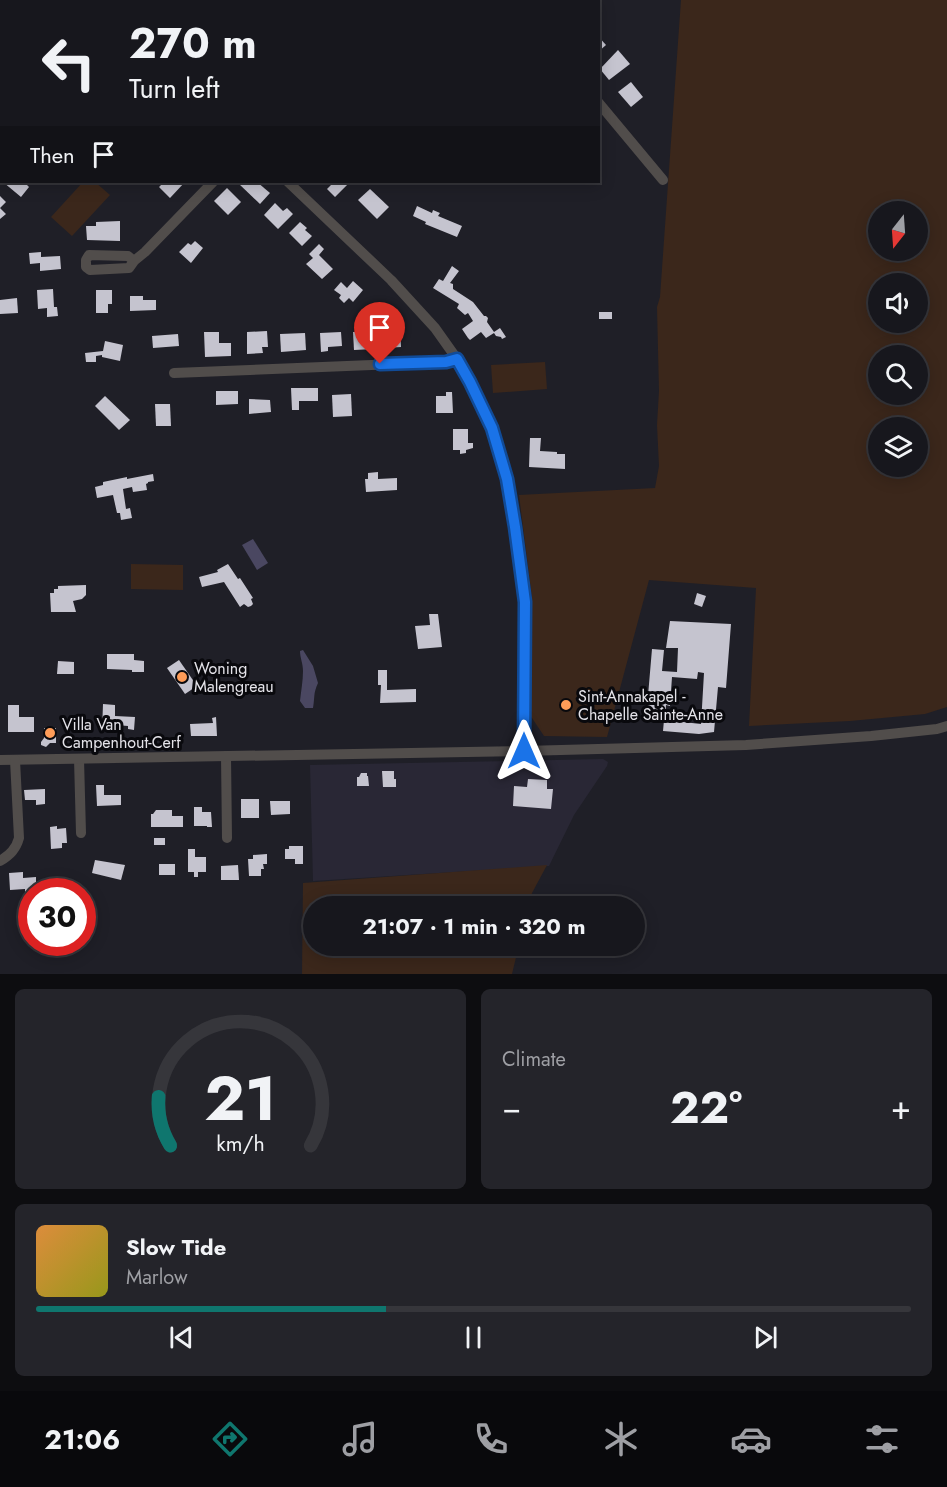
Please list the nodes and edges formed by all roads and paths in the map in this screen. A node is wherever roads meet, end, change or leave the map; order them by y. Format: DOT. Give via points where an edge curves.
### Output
graph roads {
  1 [pos="600,104"];
  2 [pos="663,180"];
  3 [pos="212,183"];
  4 [pos="289,183"];
  5 [pos="134,261"];
  6 [pos="457,359"];
  7 [pos="174,373"];
  8 [pos="947,726"];
  9 [pos="524,751"];
  10 [pos="226,756"];
  11 [pos="79,759"];
  12 [pos="0,760"];
  13 [pos="15,760"];
  14 [pos="81,833"];
  15 [pos="227,838"];
  16 [pos="0,861"];
  1 -- 2 [label="street"];
  3 -- 5 [label="street"];
  4 -- 6 [label="street" via="391,280"];
  6 -- 7 [label="street"];
  6 -- 9 [label="street" via="492,428 507,479 525,602"];
  8 -- 9 [label="street" via="746,745"];
  9 -- 10 [label="street"];
  10 -- 11 [label="street"];
  10 -- 15 [label="street"];
  11 -- 13 [label="street"];
  11 -- 14 [label="street"];
  12 -- 13 [label="street"];
  13 -- 16 [label="street" via="19,838 16,848"];
}
